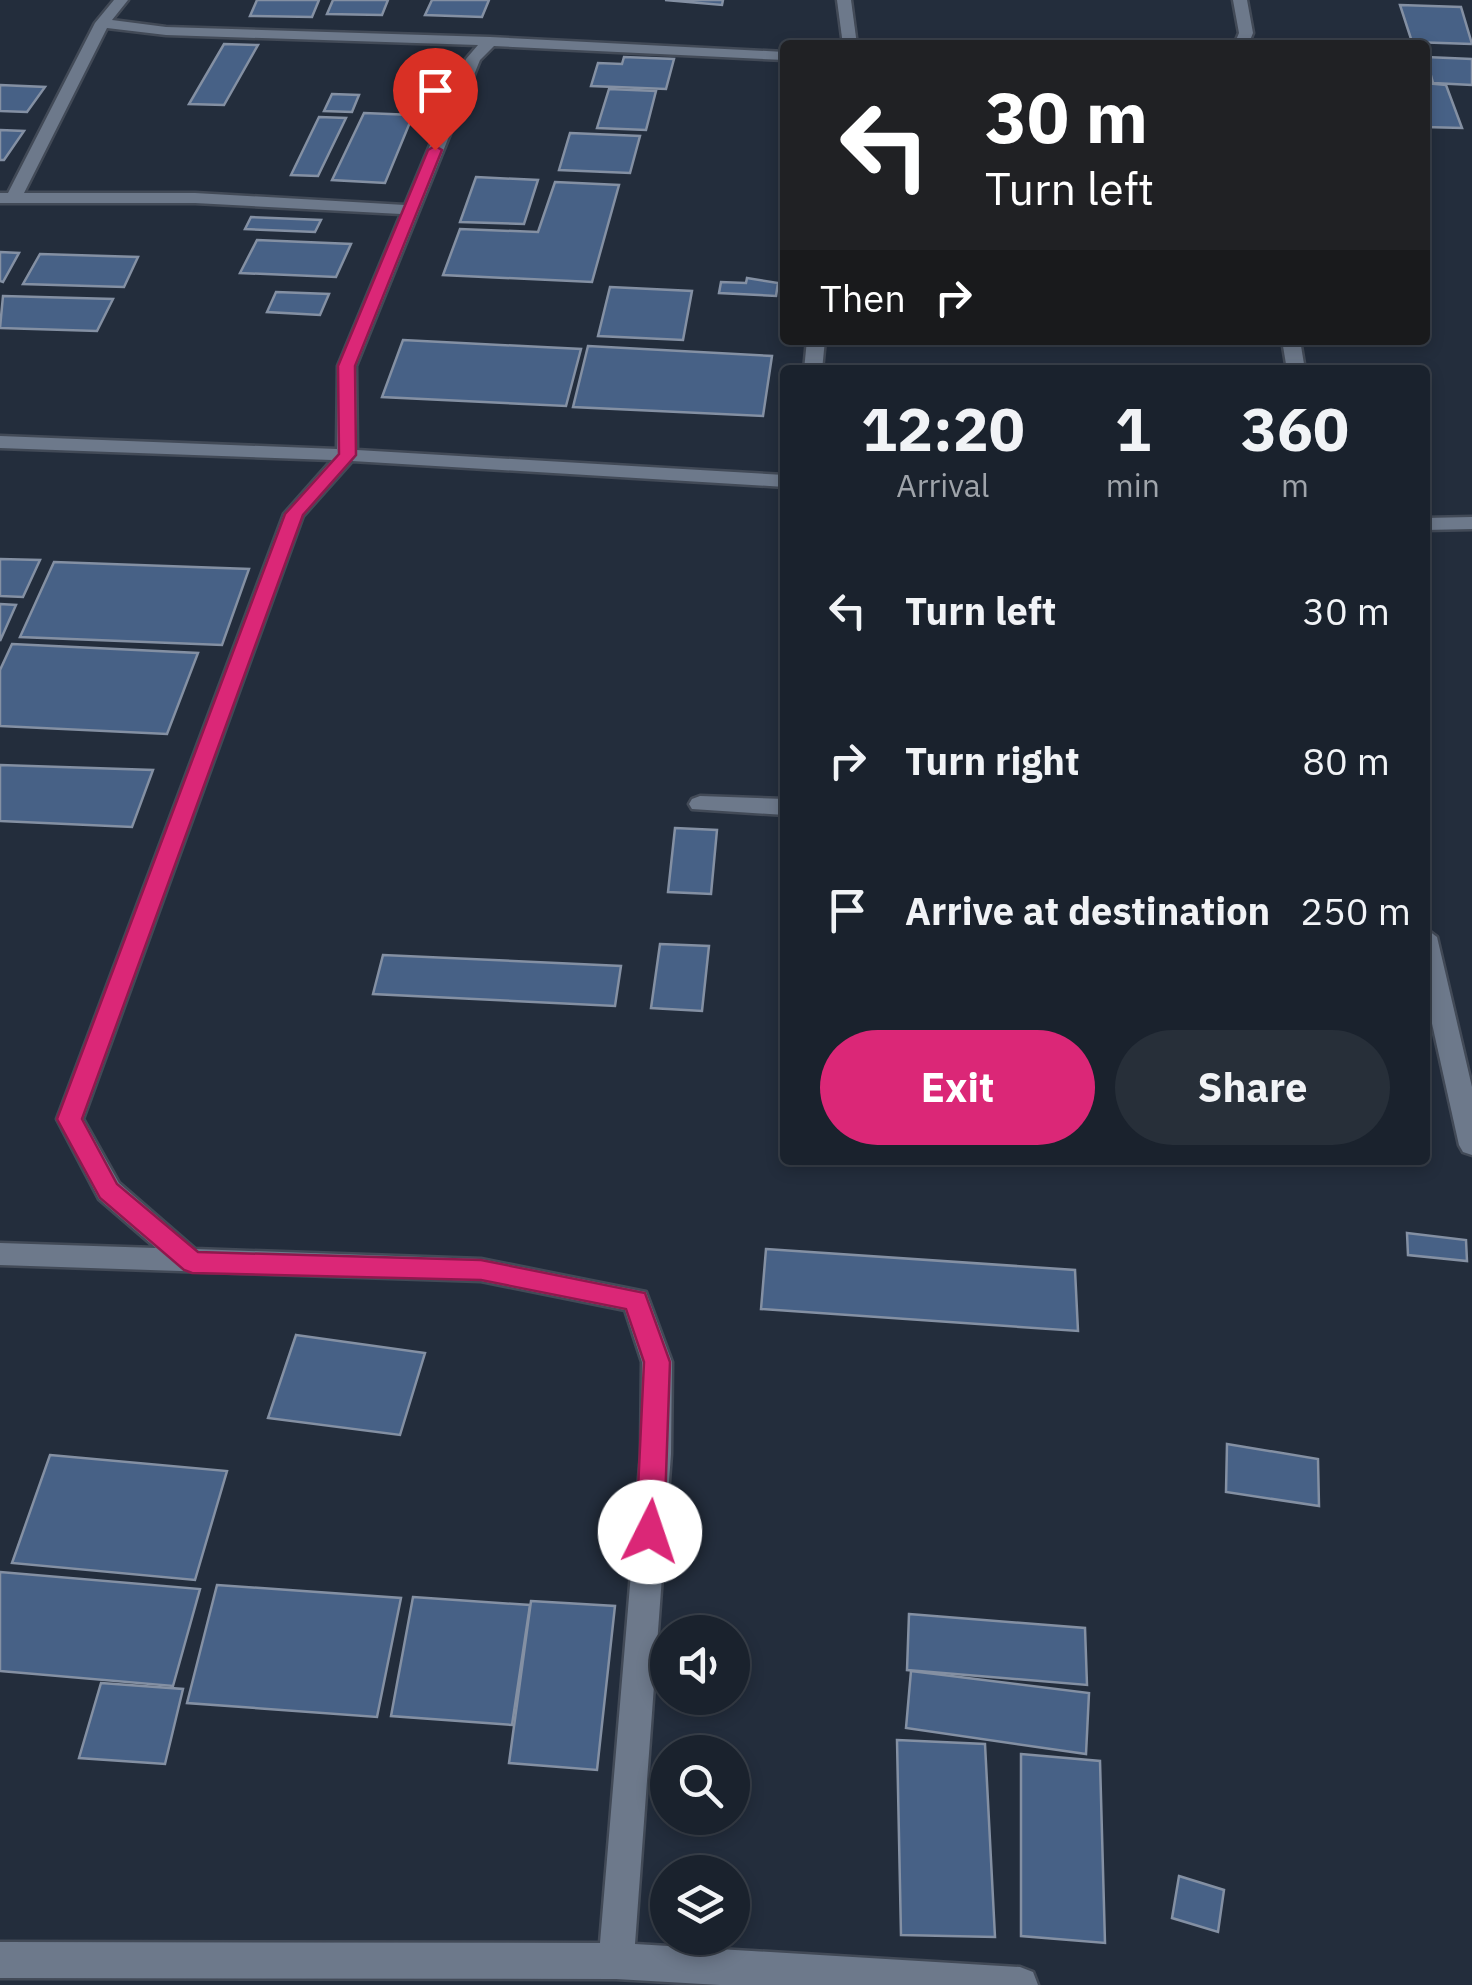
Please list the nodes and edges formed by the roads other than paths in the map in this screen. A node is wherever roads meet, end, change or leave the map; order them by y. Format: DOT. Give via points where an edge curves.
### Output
graph roads {
  1 [pos="121,0"];
  2 [pos="844,0"];
  3 [pos="1240,0"];
  4 [pos="102,23"];
  5 [pos="849,40"];
  6 [pos="1243,40"];
  7 [pos="490,41"];
  8 [pos="780,56"];
  9 [pos="6,198"];
  10 [pos="410,210"];
  11 [pos="0,442"];
  12 [pos="347,455"];
  13 [pos="780,481"];
  14 [pos="1472,523"];
  15 [pos="1430,524"];
  16 [pos="700,804"];
  17 [pos="780,807"];
  18 [pos="1430,958"];
  19 [pos="1472,1145"];
  20 [pos="0,1254"];
  21 [pos="192,1262"];
  22 [pos="0,1960"];
  23 [pos="616,1960"];
  24 [pos="698,1975"];
  25 [pos="1020,1985"];
  1 -- 4 [label="street"];
  2 -- 5 [label="street"];
  3 -- 6 [label="street"];
  4 -- 7 [label="street"];
  4 -- 9 [label="street"];
  7 -- 8 [label="street"];
  7 -- 10 [label="street" via="473,59"];
  9 -- 10 [label="street" via="195,198"];
  10 -- 12 [label="street" via="346,366"];
  11 -- 12 [label="street"];
  12 -- 13 [label="street"];
  12 -- 21 [label="street" via="294,514 70,1119 109,1191"];
  14 -- 15 [label="street"];
  16 -- 17 [label="street"];
  18 -- 19 [label="street"];
  20 -- 21 [label="street"];
  21 -- 23 [label="street" via="481,1270 636,1300 657,1362 656,1454"];
  22 -- 23 [label="street"];
  23 -- 24 [label="street"];
  24 -- 25 [label="street"];
}
